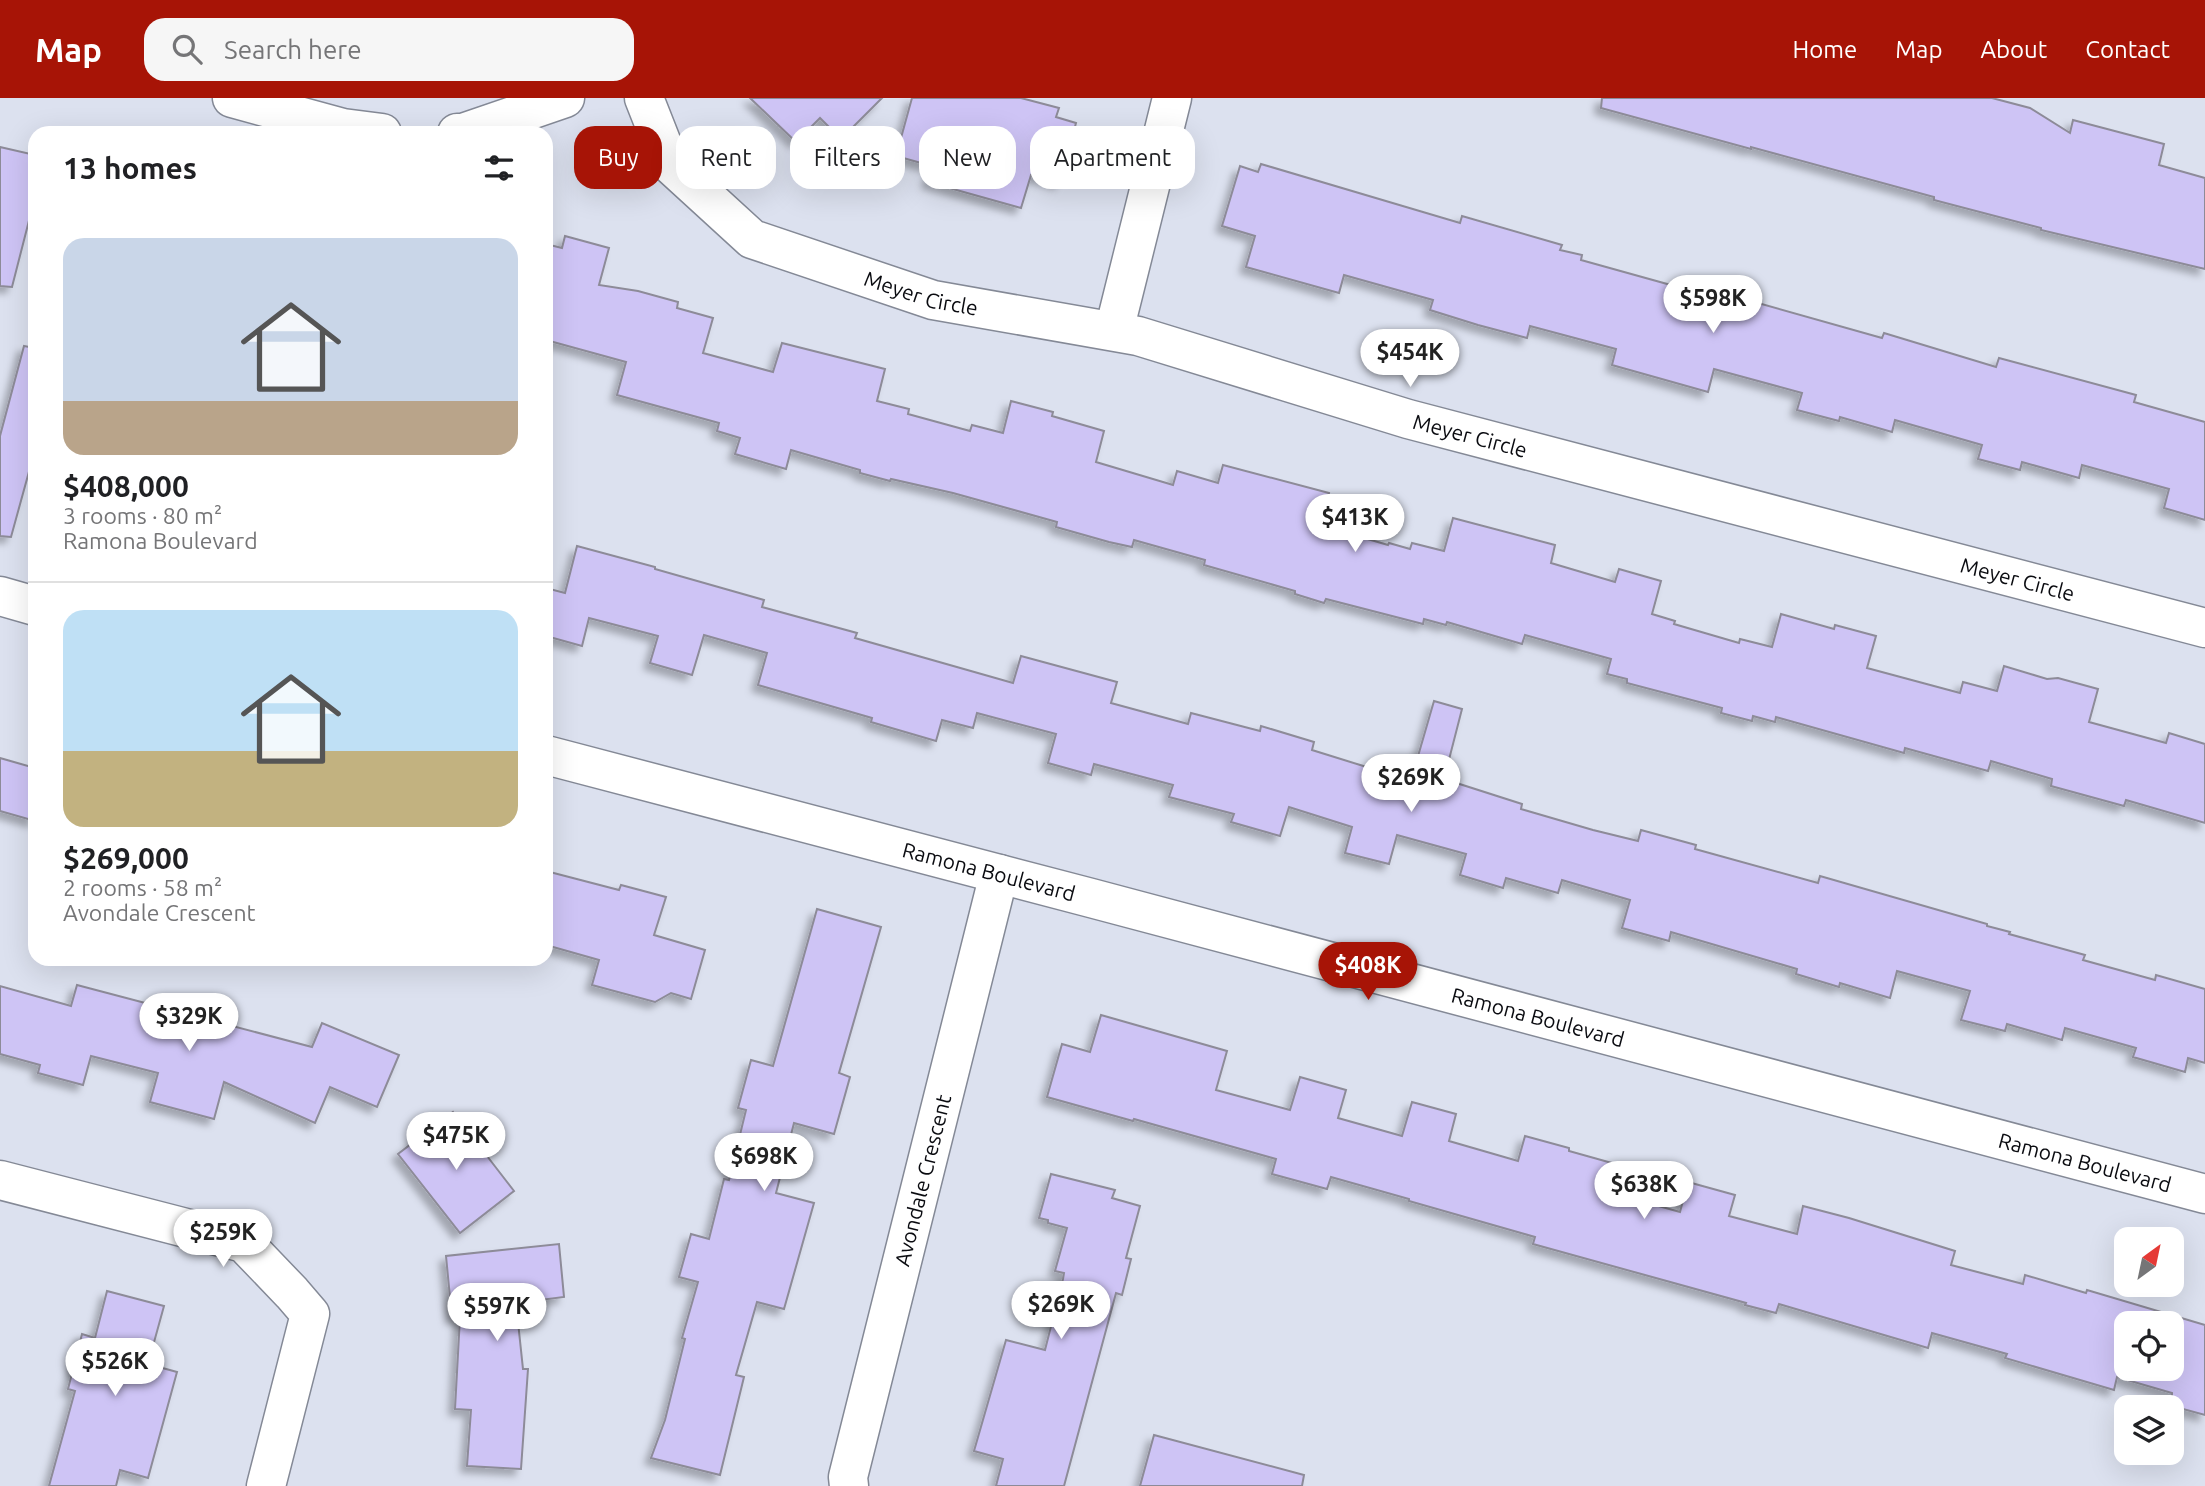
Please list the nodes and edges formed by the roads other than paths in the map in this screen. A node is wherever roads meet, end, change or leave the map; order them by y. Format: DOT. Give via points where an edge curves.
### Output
graph roads {
  1 [pos="232,98"];
  2 [pos="565,98"];
  3 [pos="644,98"];
  4 [pos="1172,98"];
  5 [pos="336,126"];
  6 [pos="483,126"];
  7 [pos="1114,331"];
  8 [pos="0,596"];
  9 [pos="28,604"];
  10 [pos="2205,628"];
  11 [pos="553,757"];
  12 [pos="999,874"];
  13 [pos="0,1180"];
  14 [pos="2205,1194"];
  15 [pos="266,1486"];
  16 [pos="849,1486"];
  1 -- 5 [label="street"];
  2 -- 6 [label="street"];
  3 -- 7 [label="street, Meyer Circle" via="670,164 752,239 933,300"];
  4 -- 7 [label="street"];
  7 -- 10 [label="street, Meyer Circle" via="1408,419"];
  8 -- 9 [label="street"];
  11 -- 12 [label="street, Ramona Boulevard"];
  12 -- 14 [label="street, Ramona Boulevard"];
  12 -- 16 [label="street, Avondale Crescent"];
  13 -- 15 [label="street" via="244,1244 292,1293 310,1314"];
}
